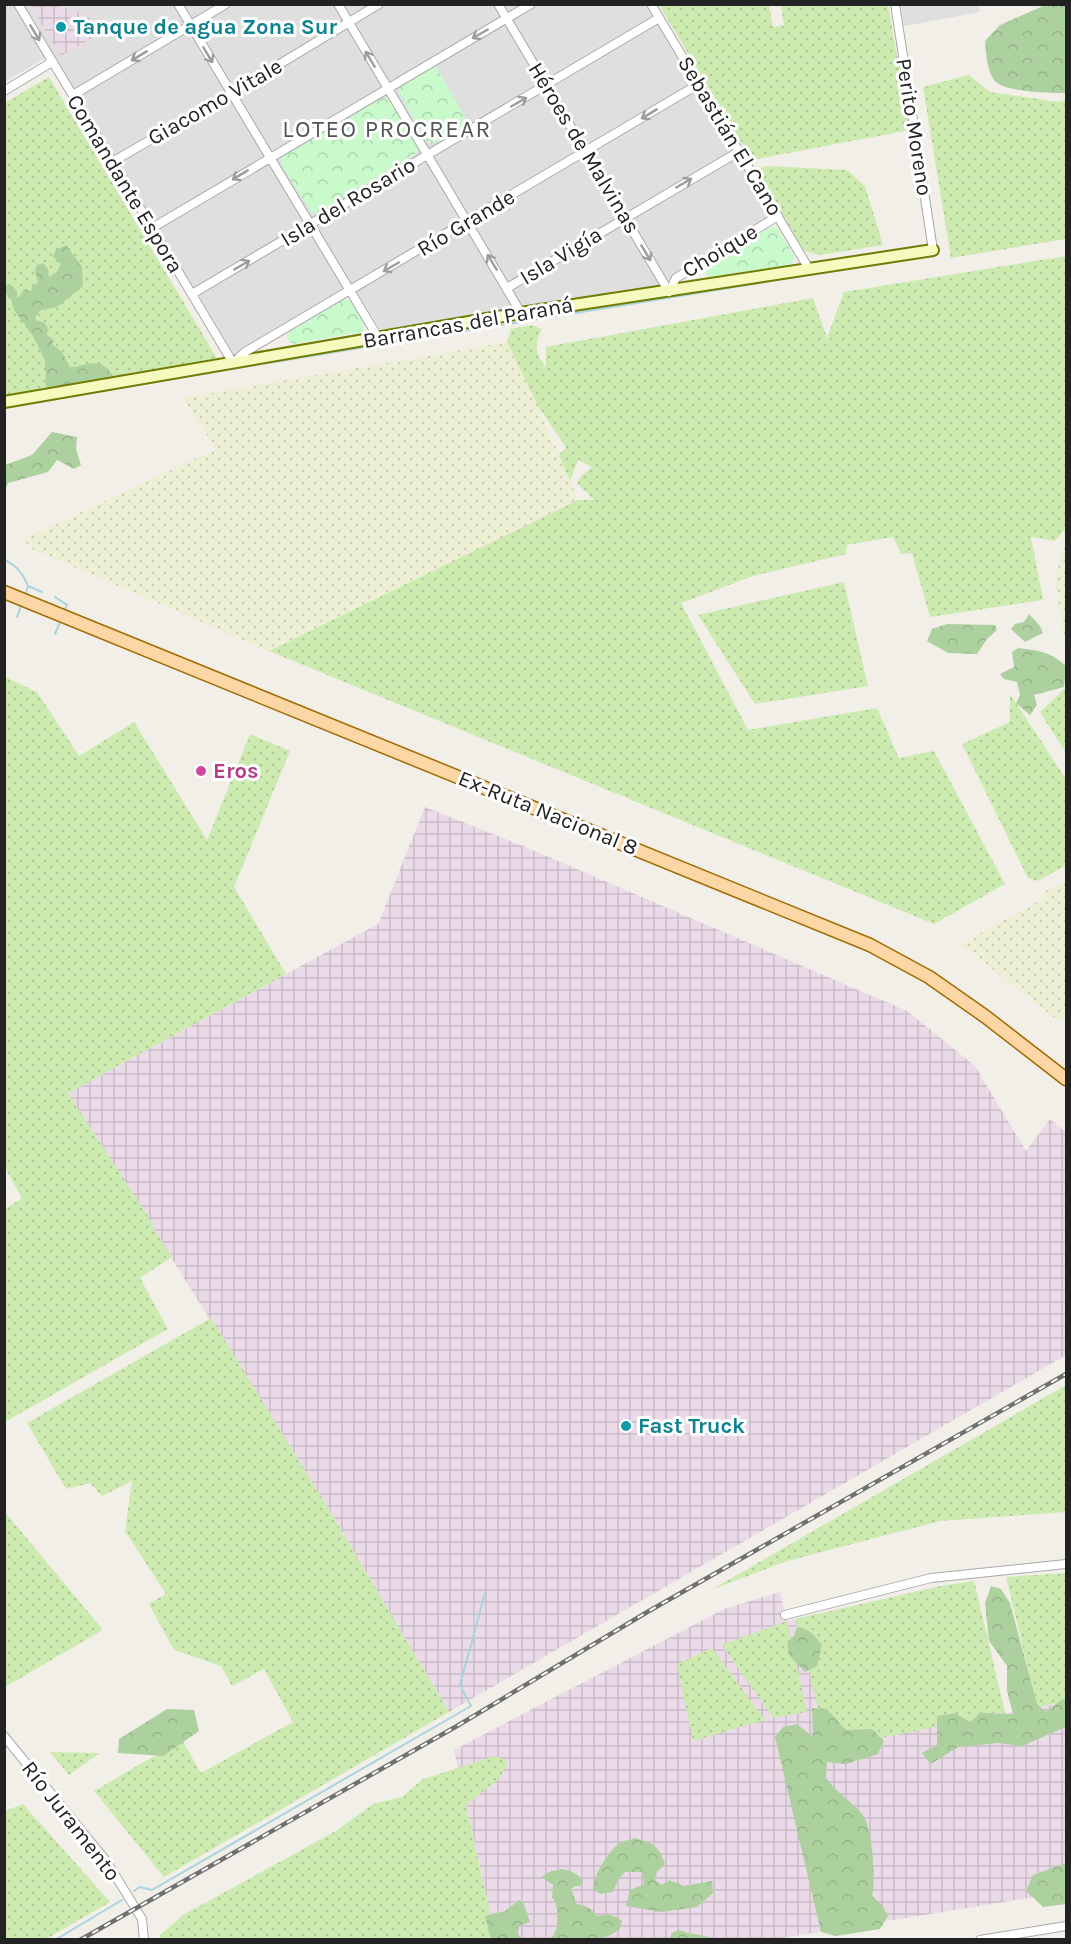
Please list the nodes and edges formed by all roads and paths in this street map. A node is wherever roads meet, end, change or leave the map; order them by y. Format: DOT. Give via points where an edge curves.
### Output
graph roads {
  1 [pos="18,4"];
  2 [pos="178,4"];
  3 [pos="226,4"];
  4 [pos="338,4"];
  5 [pos="379,4"];
  6 [pos="498,4"];
  7 [pos="531,4"];
  8 [pos="651,4"];
  9 [pos="895,4"];
  10 [pos="659,18"];
  11 [pos="507,19"];
  12 [pos="349,22"];
  13 [pos="191,25"];
  14 [pos="52,62"];
  15 [pos="699,84"];
  16 [pos="546,86"];
  17 [pos="387,88"];
  18 [pos="4,91"];
  19 [pos="232,93"];
  20 [pos="73,95"];
  21 [pos="740,151"];
  22 [pos="585,152"];
  23 [pos="428,155"];
  24 [pos="270,157"];
  25 [pos="112,162"];
  26 [pos="778,216"];
  27 [pos="625,218"];
  28 [pos="468,222"];
  29 [pos="311,225"];
  30 [pos="152,228"];
  31 [pos="933,250"];
  32 [pos="809,268"];
  33 [pos="507,288"];
  34 [pos="350,291"];
  35 [pos="669,292"];
  36 [pos="192,294"];
  37 [pos="521,313"];
  38 [pos="379,339"];
  39 [pos="233,363"];
  40 [pos="4,402"];
  41 [pos="4,592"];
  42 [pos="1066,1079"];
  43 [pos="1066,1564"];
  44 [pos="784,1615"];
  45 [pos="4,1737"];
  46 [pos="1066,1926"];
  47 [pos="144,1940"];
  48 [pos="980,1940"];
  1 -- 14 [label="street, Comandante Espora, one-way"];
  2 -- 13 [label="street"];
  3 -- 13 [label="street"];
  4 -- 12 [label="street"];
  5 -- 12 [label="street, Giacomo Vitale"];
  6 -- 11 [label="street, Héroes de Malvinas"];
  7 -- 11 [label="street"];
  8 -- 10 [label="street, Sebastián El Cano"];
  9 -- 31 [label="street, Perito Moreno"];
  10 -- 15 [label="street, Sebastián El Cano"];
  10 -- 16 [label="street, Isla del Rosario"];
  11 -- 16 [label="street, Héroes de Malvinas"];
  11 -- 17 [label="street, one-way"];
  17 -- 12 [label="street, one-way"];
  12 -- 19 [label="street, Giacomo Vitale"];
  13 -- 19 [label="street, one-way"];
  13 -- 20 [label="street, one-way"];
  14 -- 18 [label="street"];
  14 -- 20 [label="street, Comandante Espora"];
  15 -- 21 [label="street, Sebastián El Cano"];
  15 -- 22 [label="street, Río Grande, one-way"];
  16 -- 22 [label="street, Héroes de Malvinas"];
  23 -- 16 [label="street, Isla del Rosario, one-way"];
  17 -- 23 [label="street"];
  17 -- 24 [label="street"];
  19 -- 24 [label="street"];
  19 -- 25 [label="street, Giacomo Vitale"];
  20 -- 25 [label="street, Comandante Espora"];
  21 -- 26 [label="street, Sebastián El Cano"];
  27 -- 21 [label="street, Isla Vigía, one-way"];
  22 -- 27 [label="street, Héroes de Malvinas"];
  22 -- 28 [label="street, Río Grande"];
  23 -- 28 [label="street"];
  23 -- 29 [label="street, Isla del Rosario"];
  24 -- 29 [label="street"];
  24 -- 30 [label="street, one-way"];
  25 -- 30 [label="street, Comandante Espora"];
  26 -- 32 [label="street, Sebastián El Cano"];
  26 -- 35 [label="street, Choique" via="676,278"];
  27 -- 33 [label="street, Isla Vigía"];
  27 -- 35 [label="street, Héroes de Malvinas, one-way"];
  33 -- 28 [label="street, one-way"];
  28 -- 34 [label="street, Río Grande, one-way"];
  29 -- 34 [label="street"];
  36 -- 29 [label="street, Isla del Rosario, one-way"];
  30 -- 36 [label="street, Comandante Espora"];
  31 -- 32 [label="street, Barrancas del Paraná"];
  32 -- 35 [label="street, Barrancas del Paraná"];
  33 -- 37 [label="street"];
  34 -- 38 [label="street"];
  34 -- 39 [label="street, Río Grande" via="245,352"];
  35 -- 37 [label="street, Barrancas del Paraná"];
  36 -- 39 [label="street, Comandante Espora"];
  37 -- 38 [label="street, Barrancas del Paraná"];
  38 -- 39 [label="street, Barrancas del Paraná"];
  39 -- 40 [label="street, Barrancas del Paraná"];
  41 -- 42 [label="main road, Ex-Ruta Nacional 8" via="870,945 929,977"];
  43 -- 44 [label="street" via="931,1578"];
  45 -- 47 [label="street, Río Juramento" via="107,1862 142,1919"];
  46 -- 48 [label="street"];
}
